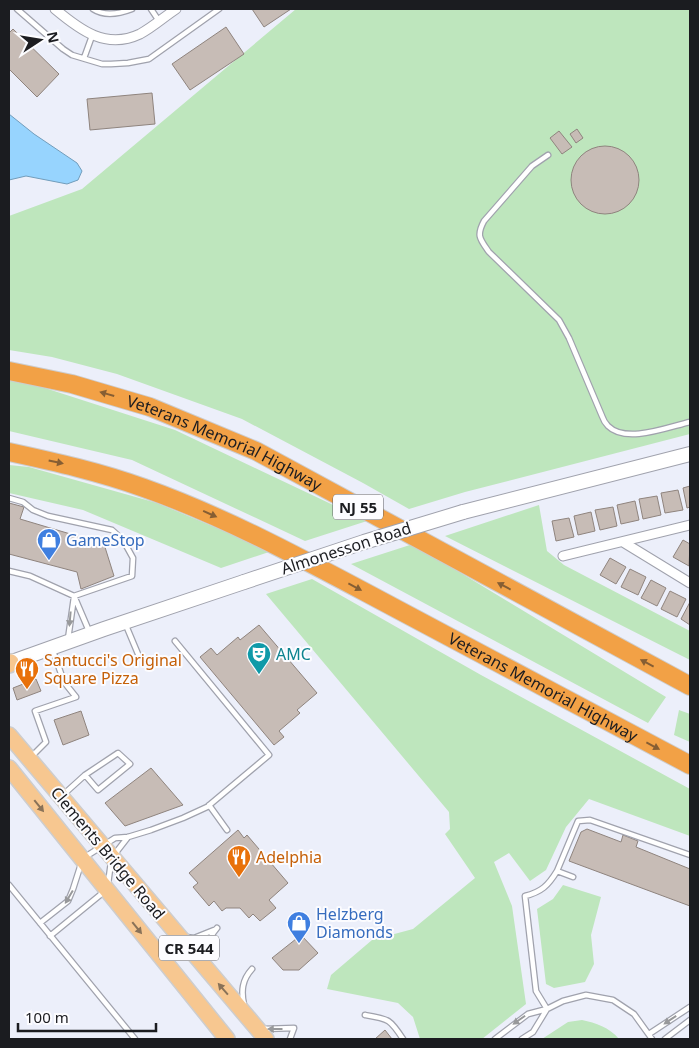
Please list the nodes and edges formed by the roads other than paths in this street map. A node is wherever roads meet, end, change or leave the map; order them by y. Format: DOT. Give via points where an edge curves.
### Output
graph roads {
  1 [pos="17,9"];
  2 [pos="55,9"];
  3 [pos="92,9"];
  4 [pos="132,9"];
  5 [pos="151,9"];
  6 [pos="176,9"];
  7 [pos="219,9"];
  8 [pos="160,21"];
  9 [pos="92,36"];
  10 [pos="84,58"];
  11 [pos="548,155"];
  12 [pos="9,371"];
  13 [pos="690,422"];
  14 [pos="9,452"];
  15 [pos="690,454"];
  16 [pos="9,498"];
  17 [pos="690,525"];
  18 [pos="623,542"];
  19 [pos="563,556"];
  20 [pos="9,571"];
  21 [pos="690,583"];
  22 [pos="74,596"];
  23 [pos="124,622"];
  24 [pos="90,634"];
  25 [pos="175,641"];
  26 [pos="68,642"];
  27 [pos="51,647"];
  28 [pos="138,654"];
  29 [pos="10,663"];
  30 [pos="690,686"];
  31 [pos="9,734"];
  32 [pos="29,758"];
  33 [pos="690,765"];
  34 [pos="9,768"];
  35 [pos="85,775"];
  36 [pos="61,796"];
  37 [pos="209,805"];
  38 [pos="227,830"];
  39 [pos="128,837"];
  40 [pos="107,852"];
  41 [pos="690,854"];
  42 [pos="82,859"];
  43 [pos="557,871"];
  44 [pos="573,877"];
  45 [pos="9,885"];
  46 [pos="107,890"];
  47 [pos="40,923"];
  48 [pos="50,936"];
  49 [pos="179,937"];
  50 [pos="252,969"];
  51 [pos="208,972"];
  52 [pos="690,1007"];
  53 [pos="547,1009"];
  54 [pos="365,1015"];
  55 [pos="246,1016"];
  56 [pos="690,1020"];
  57 [pos="261,1034"];
  58 [pos="649,1034"];
  59 [pos="131,1038"];
  60 [pos="227,1039"];
  61 [pos="290,1039"];
  62 [pos="403,1039"];
  63 [pos="495,1039"];
  64 [pos="522,1039"];
  65 [pos="652,1039"];
  66 [pos="665,1039"];
  1 -- 10 [label="lane" via="63,49"];
  2 -- 9 [label="street"];
  3 -- 4 [label="lane" via="110,14"];
  5 -- 8 [label="lane"];
  6 -- 8 [label="street"];
  7 -- 10 [label="lane" via="150,59 102,64"];
  8 -- 9 [label="street" via="130,37 110,39"];
  9 -- 10 [label="lane"];
  11 -- 13 [label="lane" via="532,166 484,221 479,229 480,239 489,252 559,320 608,426 630,435"];
  30 -- 12 [label="highway, Veterans Memorial Highway / NJ 55, one-way" via="256,451 150,408 72,384"];
  14 -- 33 [label="highway, Veterans Memorial Highway, one-way" via="112,477 240,528"];
  15 -- 23 [label="main road, Almonesson Road, bridge" via="463,512"];
  16 -- 22 [label="lane" via="48,516 112,530 123,540 133,558 132,576"];
  17 -- 18 [label="street"];
  18 -- 19 [label="street"];
  18 -- 21 [label="street"];
  20 -- 22 [label="lane" via="30,576"];
  22 -- 24 [label="lane"];
  22 -- 26 [label="lane, one-way"];
  23 -- 24 [label="main road, Almonesson Road"];
  23 -- 28 [label="lane"];
  24 -- 26 [label="main road, Almonesson Road"];
  25 -- 37 [label="lane" via="268,755"];
  26 -- 27 [label="main road, Almonesson Road"];
  27 -- 29 [label="main road, Almonesson Road"];
  27 -- 32 [label="lane" via="64,682 76,697 35,711 46,742"];
  31 -- 32 [label="main road, Clements Bridge Road / CR 544"];
  32 -- 36 [label="main road, Clements Bridge Road / CR 544"];
  34 -- 42 [label="main road, Clements Bridge Road / CR 544, one-way"];
  35 -- 35 [label="lane" via="118,752 130,764 98,790"];
  35 -- 36 [label="lane"];
  36 -- 40 [label="main road, Clements Bridge Road / CR 544"];
  37 -- 38 [label="lane"];
  37 -- 39 [label="lane"];
  39 -- 40 [label="lane"];
  39 -- 40 [label="lane" via="115,838"];
  40 -- 42 [label="lane"];
  40 -- 46 [label="lane"];
  40 -- 49 [label="main road, Clements Bridge Road / CR 544"];
  41 -- 43 [label="lane" via="590,820 578,821"];
  42 -- 46 [label="main road, Clements Bridge Road / CR 544"];
  42 -- 47 [label="lane, one-way" via="68,901"];
  43 -- 44 [label="lane"];
  43 -- 53 [label="lane" via="538,893 525,896 536,992"];
  45 -- 47 [label="lane"];
  46 -- 48 [label="lane"];
  46 -- 60 [label="main road, Clements Bridge Road / CR 544, one-way"];
  47 -- 48 [label="lane"];
  48 -- 59 [label="lane"];
  49 -- 51 [label="main road, Clements Bridge Road / CR 544"];
  49 -- 51 [label="lane" via="194,938 217,928 206,948"];
  50 -- 55 [label="lane" via="244,980 242,996"];
  55 -- 51 [label="main road, Clements Bridge Road / CR 544, one-way"];
  52 -- 58 [label="lane, one-way"];
  53 -- 58 [label="lane" via="586,995 613,1000 634,1014"];
  53 -- 63 [label="lane, one-way" via="528,1014"];
  53 -- 64 [label="lane" via="533,1032"];
  54 -- 62 [label="lane" via="392,1022"];
  55 -- 57 [label="main road, Clements Bridge Road / CR 544"];
  56 -- 66 [label="lane"];
  61 -- 57 [label="lane, one-way" via="294,1028"];
  58 -- 65 [label="lane"];
}
